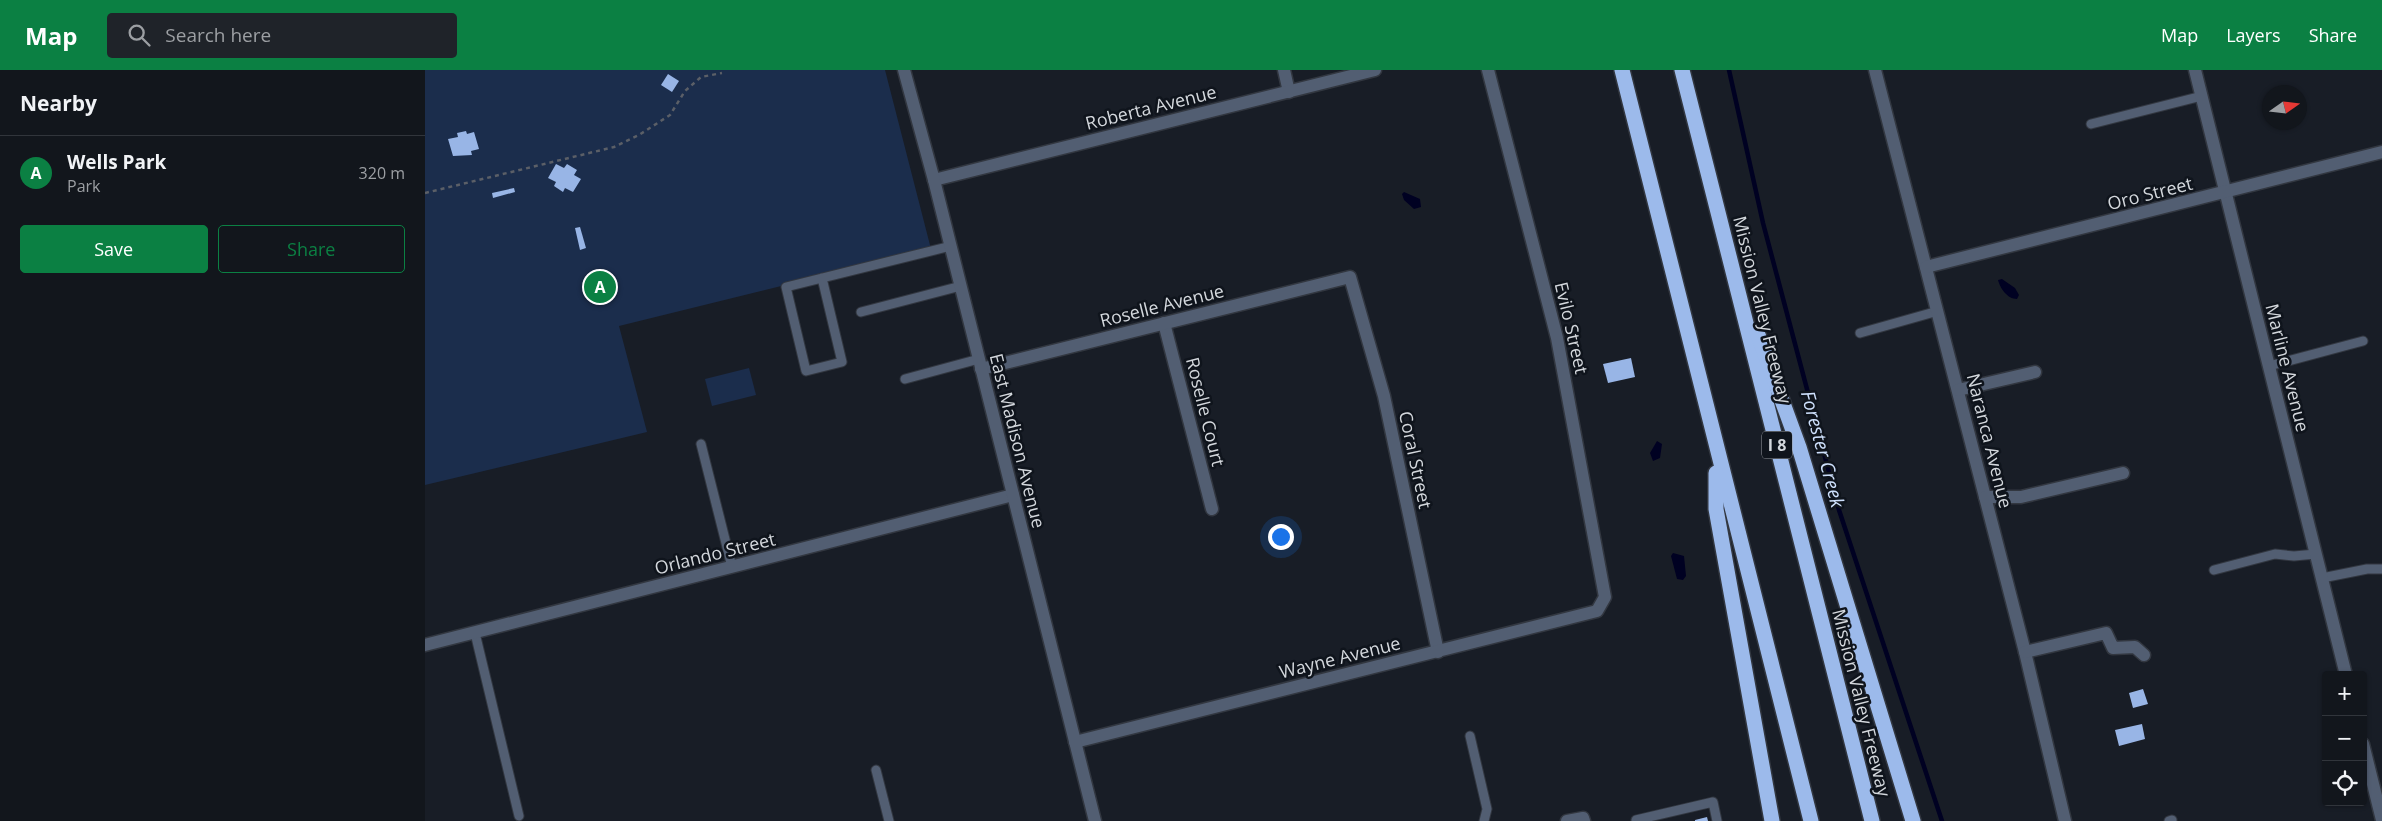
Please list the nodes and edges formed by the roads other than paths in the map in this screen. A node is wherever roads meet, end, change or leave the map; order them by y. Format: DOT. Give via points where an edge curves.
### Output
graph roads {
  1 [pos="904,70"];
  2 [pos="1284,70"];
  3 [pos="1375,70"];
  4 [pos="1488,70"];
  5 [pos="1622,70"];
  6 [pos="1682,70"];
  7 [pos="1875,70"];
  8 [pos="2195,70"];
  9 [pos="1289,92"];
  10 [pos="2202,96"];
  11 [pos="2091,124"];
  12 [pos="2382,152"];
  13 [pos="934,180"];
  14 [pos="2226,193"];
  15 [pos="1727,245"];
  16 [pos="951,246"];
  17 [pos="1927,267"];
  18 [pos="1350,277"];
  19 [pos="822,278"];
  20 [pos="961,286"];
  21 [pos="1938,311"];
  22 [pos="861,312"];
  23 [pos="1164,323"];
  24 [pos="1860,332"];
  25 [pos="2363,341"];
  26 [pos="980,364"];
  27 [pos="2269,366"];
  28 [pos="2035,372"];
  29 [pos="905,379"];
  30 [pos="1958,390"];
  31 [pos="701,444"];
  32 [pos="1717,454"];
  33 [pos="2123,473"];
  34 [pos="1013,495"];
  35 [pos="1985,498"];
  36 [pos="1212,509"];
  37 [pos="2316,554"];
  38 [pos="732,568"];
  39 [pos="2382,569"];
  40 [pos="2215,570"];
  41 [pos="2322,578"];
  42 [pos="1605,598"];
  43 [pos="475,633"];
  44 [pos="425,645"];
  45 [pos="1438,652"];
  46 [pos="2025,652"];
  47 [pos="2144,655"];
  48 [pos="2345,671"];
  49 [pos="1470,736"];
  50 [pos="1075,742"];
  51 [pos="2367,760"];
  52 [pos="876,770"];
  53 [pos="519,816"];
  54 [pos="1583,819"];
  55 [pos="1635,820"];
  56 [pos="2382,820"];
  57 [pos="889,821"];
  58 [pos="1095,821"];
  59 [pos="1484,821"];
  60 [pos="1567,821"];
  61 [pos="1717,821"];
  62 [pos="1772,821"];
  63 [pos="1811,821"];
  64 [pos="1872,821"];
  65 [pos="1913,821"];
  66 [pos="2065,821"];
  1 -- 13 [label="street, East Madison Avenue"];
  2 -- 9 [label="street"];
  3 -- 9 [label="street, Roberta Avenue"];
  4 -- 42 [label="street, Evilo Street" via="1557,338"];
  5 -- 32 [label="highway"];
  6 -- 15 [label="highway, Mission Valley Freeway / I 8"];
  7 -- 17 [label="street, Naranca Avenue"];
  8 -- 10 [label="street, Marline Avenue"];
  9 -- 13 [label="street, Roberta Avenue"];
  10 -- 11 [label="lane"];
  10 -- 14 [label="street, Marline Avenue"];
  12 -- 14 [label="street, Oro Street"];
  13 -- 16 [label="street, East Madison Avenue"];
  14 -- 17 [label="street, Oro Street"];
  14 -- 27 [label="street, Marline Avenue"];
  15 -- 64 [label="highway, Mission Valley Freeway / I 8"];
  15 -- 65 [label="highway" via="1799,448"];
  16 -- 19 [label="lane"];
  16 -- 20 [label="street, East Madison Avenue"];
  17 -- 21 [label="street, Naranca Avenue"];
  18 -- 23 [label="street, Roselle Avenue"];
  18 -- 45 [label="street, Coral Street" via="1384,396"];
  19 -- 19 [label="lane" via="787,286 806,371 842,362"];
  20 -- 22 [label="lane"];
  20 -- 26 [label="street, East Madison Avenue"];
  21 -- 24 [label="lane"];
  21 -- 30 [label="street, Naranca Avenue"];
  23 -- 26 [label="street, Roselle Avenue"];
  23 -- 36 [label="street, Roselle Court"];
  25 -- 27 [label="lane"];
  26 -- 29 [label="lane"];
  26 -- 34 [label="street, East Madison Avenue"];
  27 -- 37 [label="street, Marline Avenue"];
  28 -- 30 [label="street"];
  30 -- 35 [label="street, Naranca Avenue"];
  31 -- 38 [label="lane"];
  32 -- 62 [label="highway" via="1716,509"];
  32 -- 63 [label="highway"];
  33 -- 35 [label="street" via="2021,497"];
  34 -- 38 [label="street, Orlando Street"];
  34 -- 50 [label="street, East Madison Avenue"];
  35 -- 46 [label="street, Naranca Avenue"];
  37 -- 40 [label="lane" via="2275,554"];
  37 -- 41 [label="street, Marline Avenue"];
  38 -- 43 [label="street, Orlando Street"];
  39 -- 41 [label="lane"];
  41 -- 48 [label="street, Marline Avenue"];
  42 -- 45 [label="street, Wayne Avenue" via="1597,611"];
  43 -- 44 [label="street, Orlando Street"];
  43 -- 53 [label="lane"];
  45 -- 50 [label="street, Wayne Avenue"];
  46 -- 47 [label="street" via="2106,633 2113,648 2135,647"];
  46 -- 66 [label="street, Naranca Avenue"];
  49 -- 59 [label="lane" via="1487,809"];
  50 -- 58 [label="street, East Madison Avenue"];
  51 -- 56 [label="street"];
  52 -- 57 [label="lane"];
  54 -- 60 [label="street"];
  55 -- 61 [label="lane" via="1713,802"];
}
